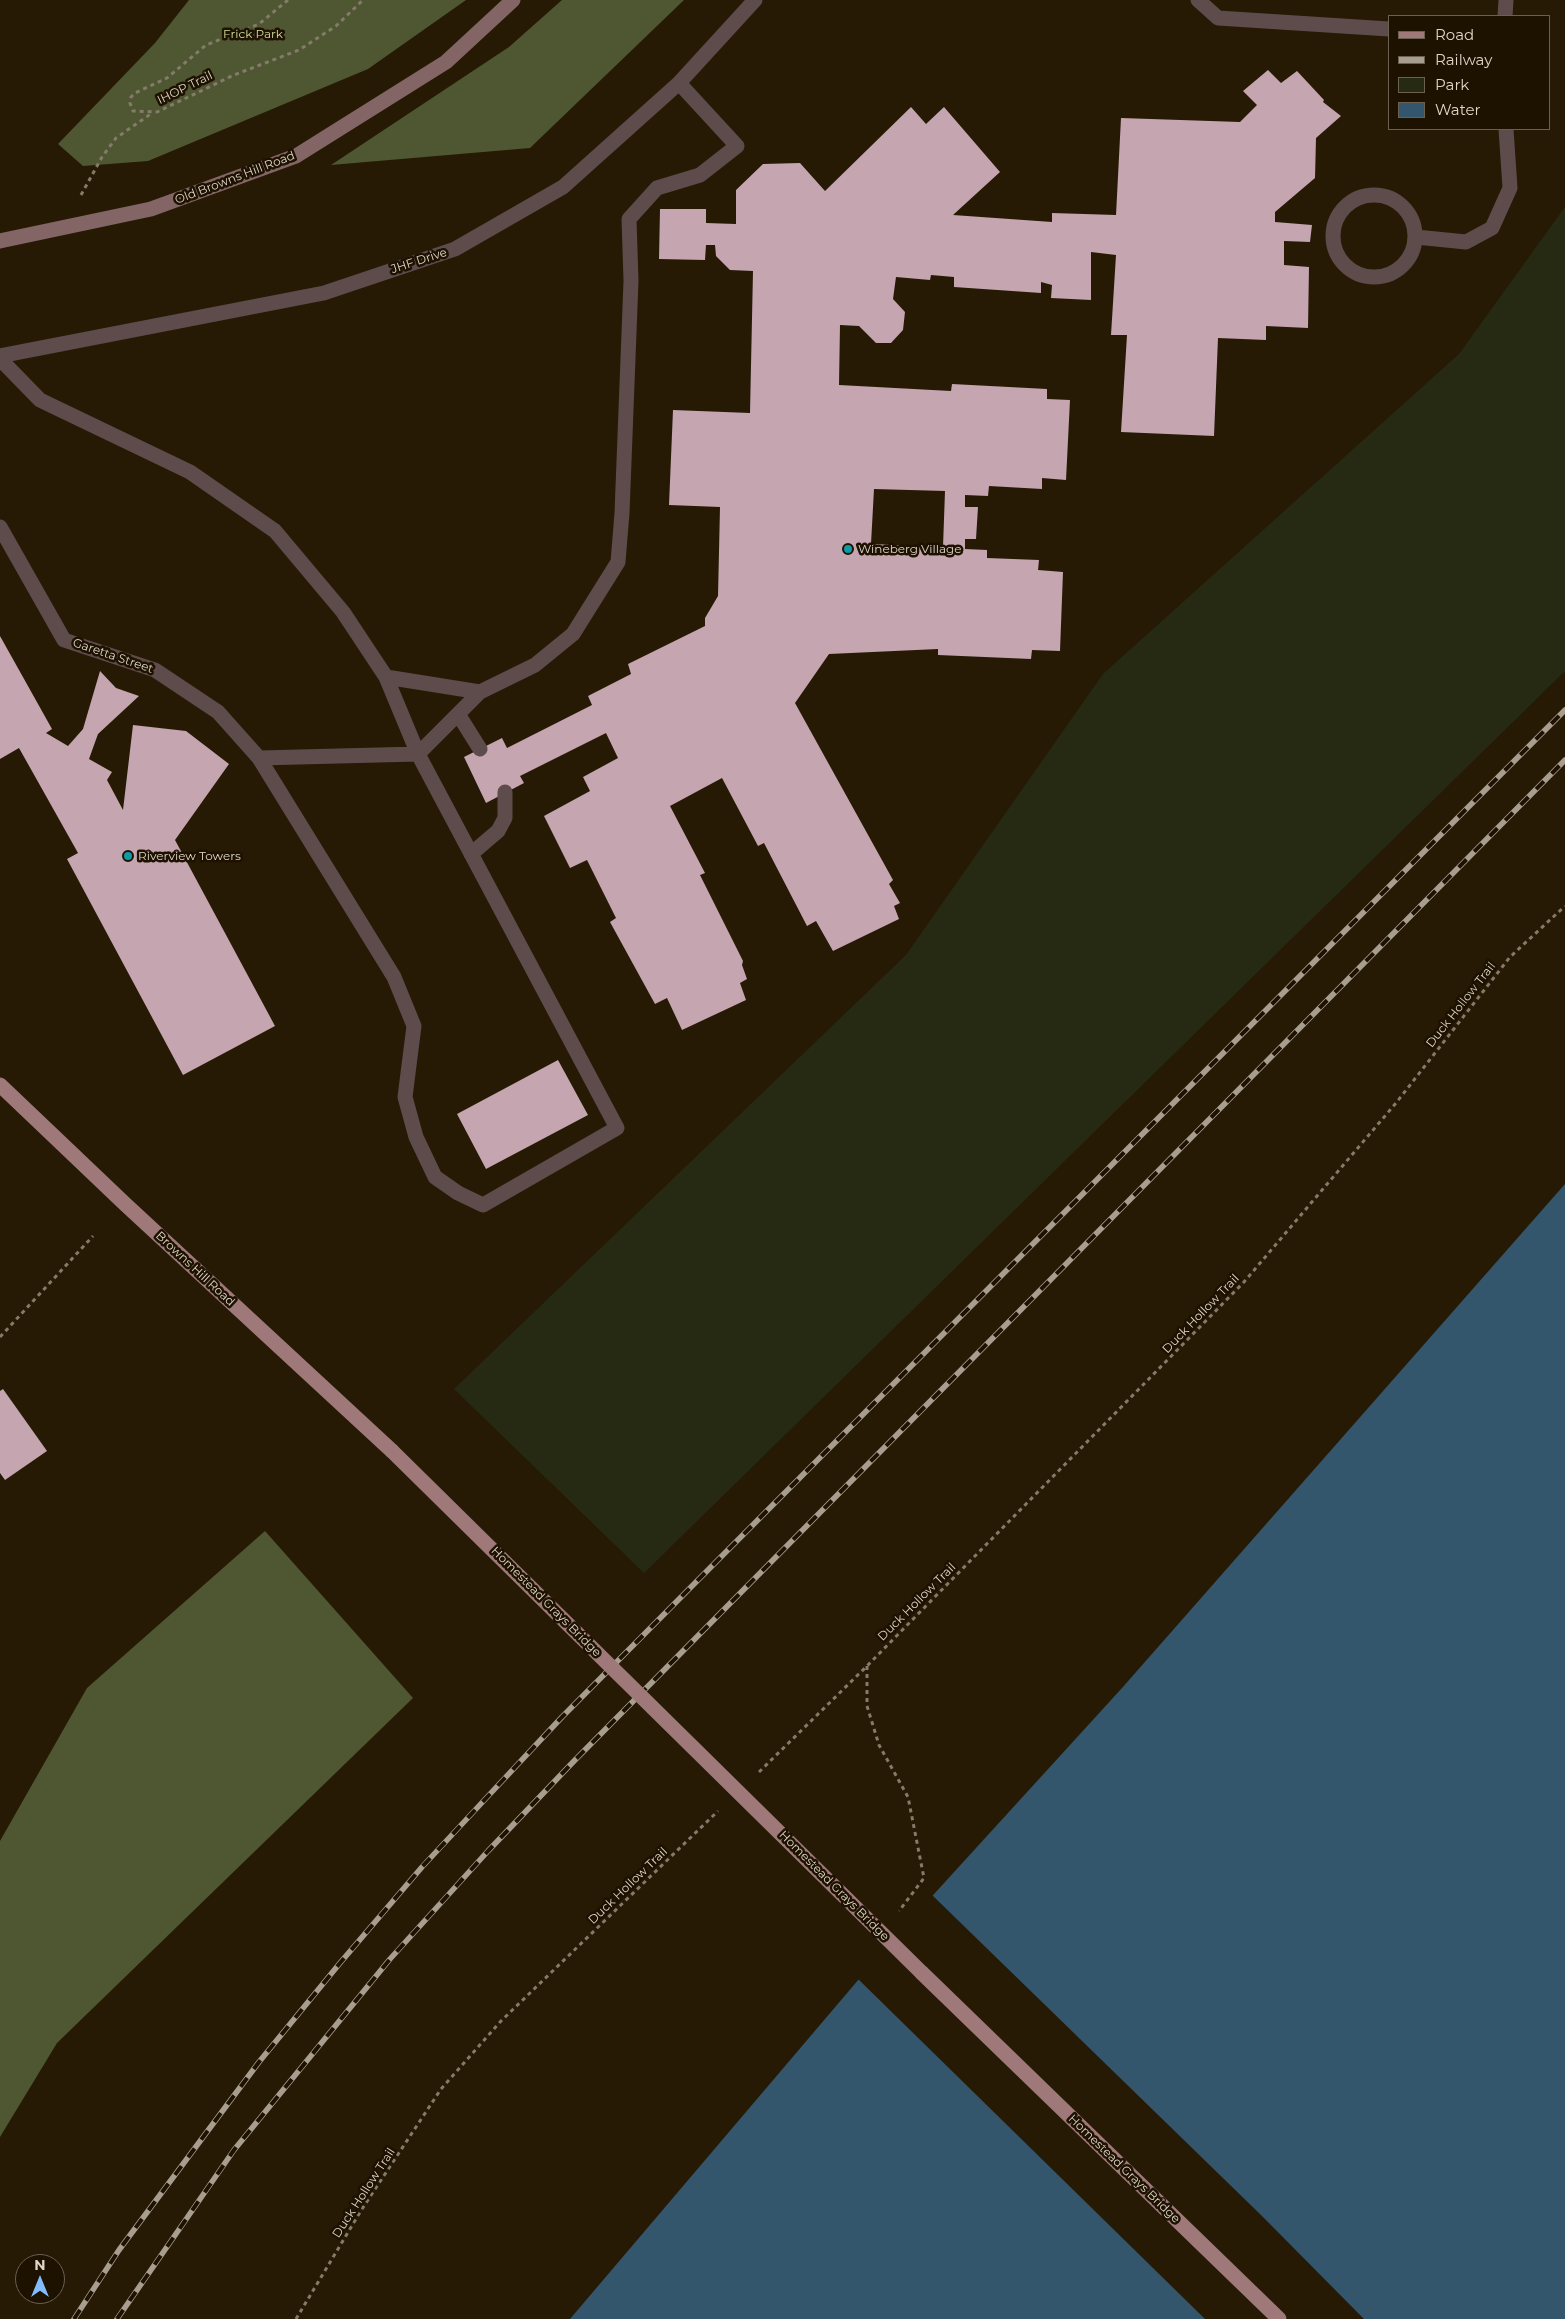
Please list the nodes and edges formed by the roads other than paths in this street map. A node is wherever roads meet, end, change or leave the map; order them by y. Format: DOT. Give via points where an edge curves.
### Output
graph roads {
  1 [pos="514,0"];
  2 [pos="755,0"];
  3 [pos="1198,0"];
  4 [pos="1506,0"];
  5 [pos="1505,15"];
  6 [pos="1388,29"];
  7 [pos="680,83"];
  8 [pos="1506,130"];
  9 [pos="1416,237"];
  10 [pos="0,242"];
  11 [pos="0,357"];
  12 [pos="0,527"];
  13 [pos="386,677"];
  14 [pos="480,692"];
  15 [pos="458,714"];
  16 [pos="480,749"];
  17 [pos="418,754"];
  18 [pos="258,758"];
  19 [pos="505,792"];
  20 [pos="471,854"];
  21 [pos="0,1085"];
  22 [pos="392,1451"];
  23 [pos="1279,2319"];
  1 -- 10 [label="street, Old Browns Hill Road" via="446,62 296,156 151,209"];
  2 -- 7 [label="lane, JHF Drive"];
  3 -- 6 [label="lane" via="1218,18"];
  4 -- 5 [label="lane"];
  7 -- 11 [label="lane, JHF Drive" via="563,187 455,249 324,293"];
  7 -- 14 [label="lane" via="737,146 700,175 657,188 629,219 631,281 618,562 573,634 535,665"];
  8 -- 9 [label="lane" via="1510,188 1492,228 1466,242"];
  9 -- 9 [label="lane" via="1412,218 1400,204 1384,196 1365,196 1349,204 1337,218 1333,236 1336,254 1348,269 1365,277 1383,277 1400,269 1412,255"];
  11 -- 13 [label="lane" via="40,400 190,472 275,531 343,612"];
  12 -- 18 [label="lane, Garetta Street" via="64,640 155,670 218,712"];
  13 -- 14 [label="lane"];
  13 -- 17 [label="lane"];
  14 -- 15 [label="lane"];
  15 -- 16 [label="lane"];
  15 -- 17 [label="lane"];
  17 -- 18 [label="lane"];
  17 -- 20 [label="lane"];
  18 -- 20 [label="lane, Garetta Street" via="398,985 414,1026 406,1097 416,1137 435,1177 458,1193 483,1204 617,1128"];
  19 -- 20 [label="lane" via="505,818 498,832"];
  21 -- 22 [label="main road, Browns Hill Road"];
  22 -- 23 [label="main road, Homestead Grays Bridge, bridge"];
}
